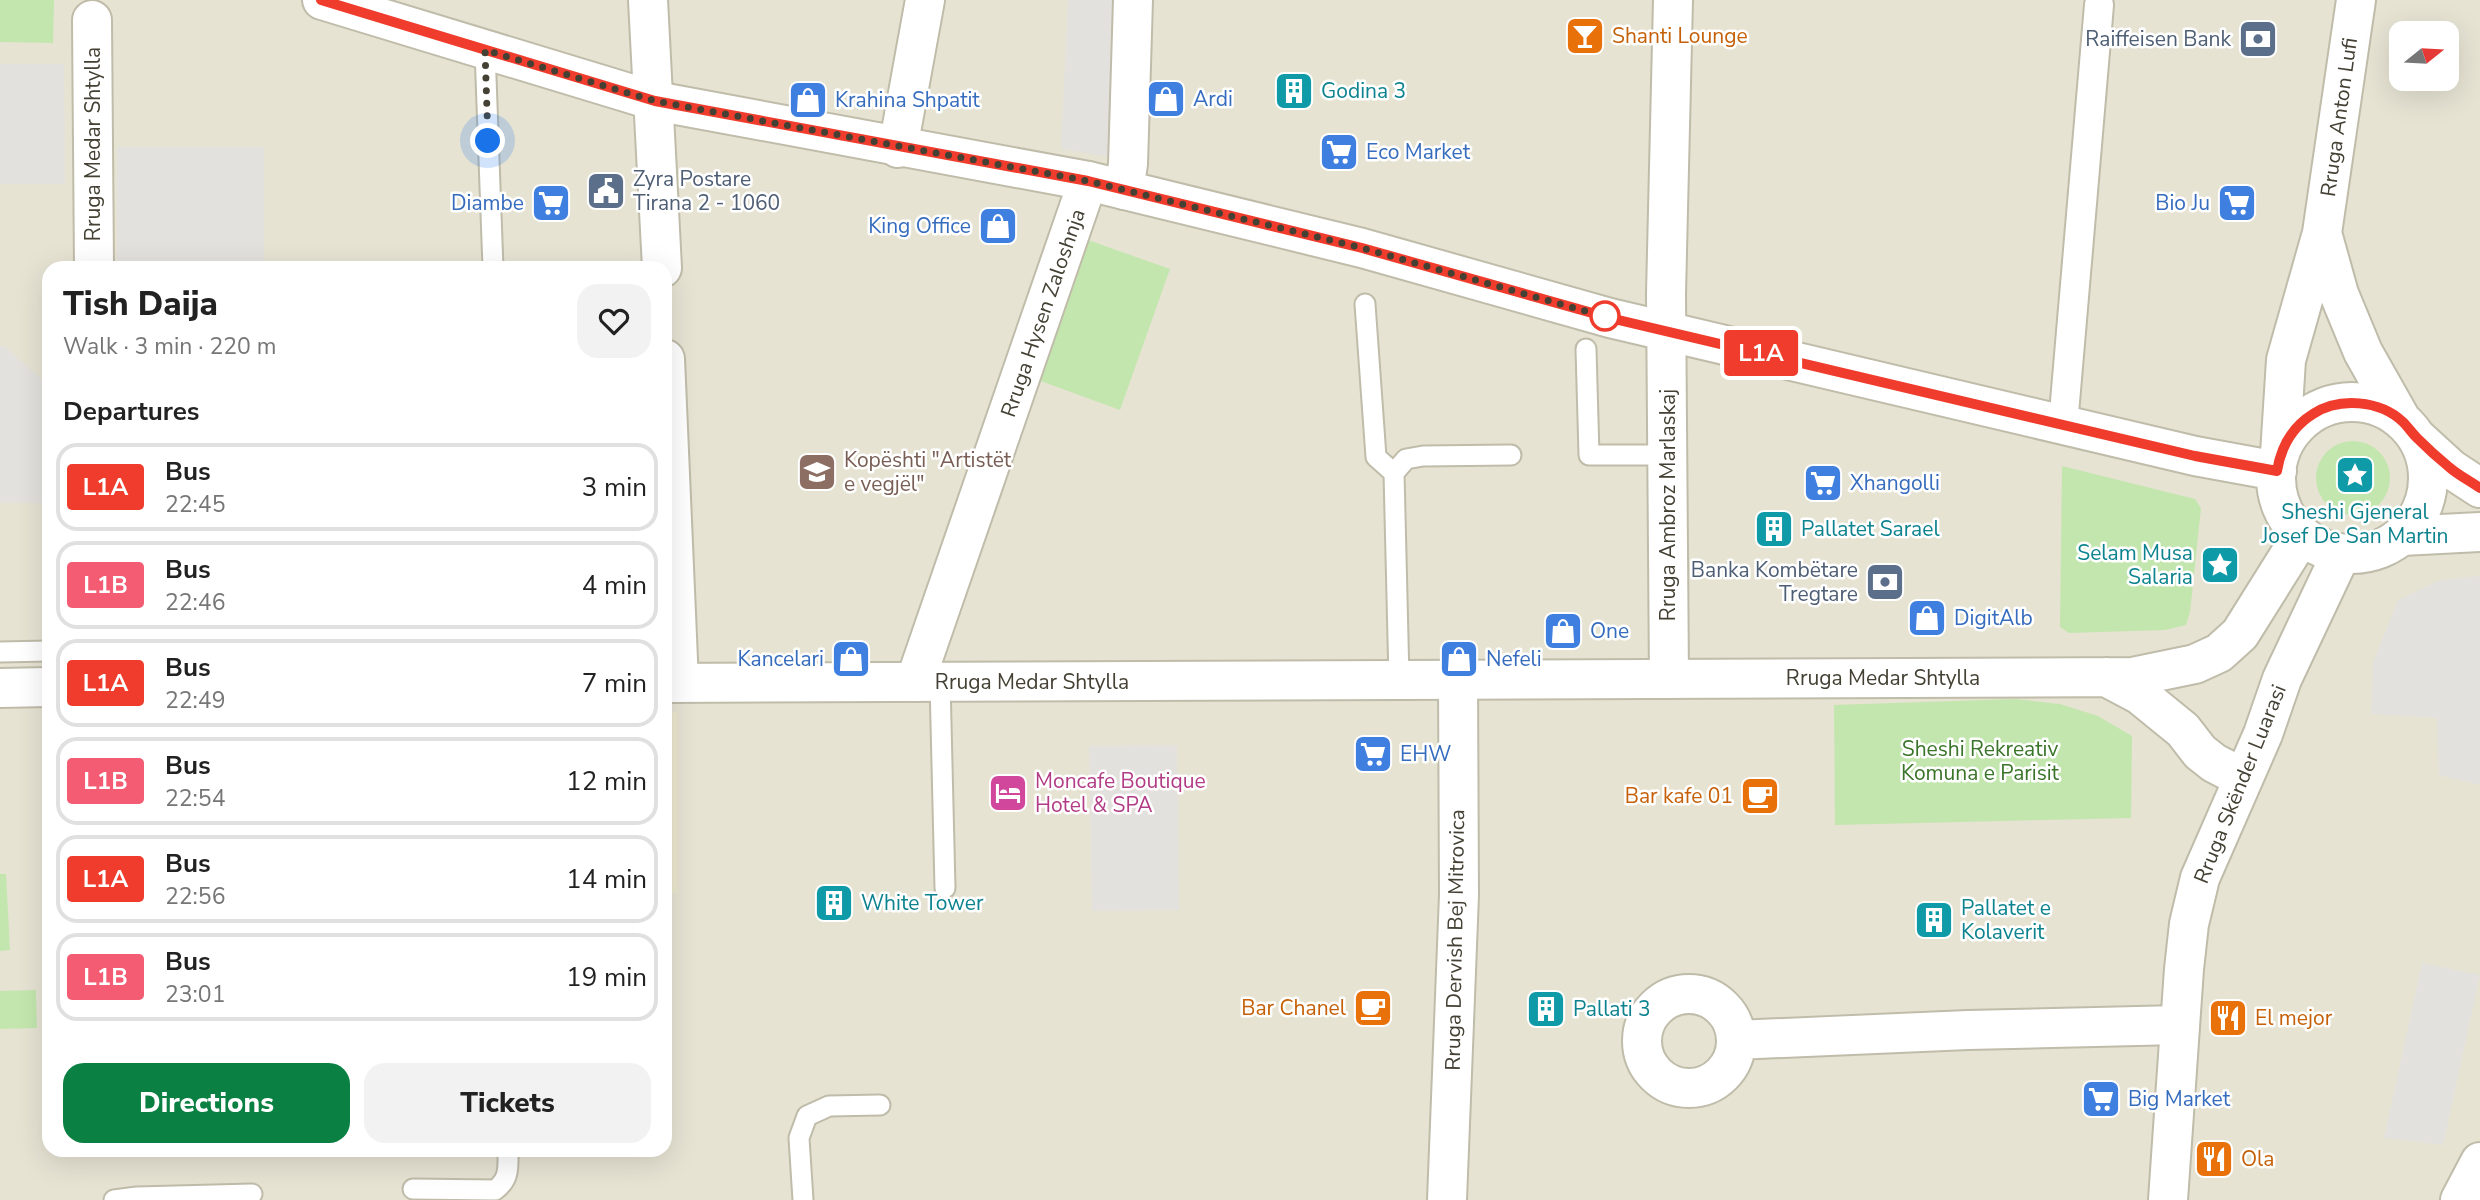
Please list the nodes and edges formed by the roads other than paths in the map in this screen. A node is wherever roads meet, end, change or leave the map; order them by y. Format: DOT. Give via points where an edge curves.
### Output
graph roads {
  1 [pos="322,0"];
  2 [pos="648,0"];
  3 [pos="925,0"];
  4 [pos="1133,0"];
  5 [pos="1673,0"];
  6 [pos="2356,0"];
  7 [pos="2099,5"];
  8 [pos="92,20"];
  9 [pos="485,50"];
  10 [pos="655,101"];
  11 [pos="898,148"];
  12 [pos="1088,181"];
  13 [pos="1124,190"];
  14 [pos="2322,233"];
  15 [pos="94,261"];
  16 [pos="493,261"];
  17 [pos="662,261"];
  18 [pos="1365,304"];
  19 [pos="1666,331"];
  20 [pos="1586,349"];
  21 [pos="2063,425"];
  22 [pos="2409,429"];
  23 [pos="1511,455"];
  24 [pos="1668,455"];
  25 [pos="2278,464"];
  26 [pos="1394,473"];
  27 [pos="2480,488"];
  28 [pos="2480,532"];
  29 [pos="2302,536"];
  30 [pos="2402,536"];
  31 [pos="2341,554"];
  32 [pos="42,651"];
  33 [pos="0,652"];
  34 [pos="2106,677"];
  35 [pos="1669,679"];
  36 [pos="1399,680"];
  37 [pos="1458,680"];
  38 [pos="928,682"];
  39 [pos="672,683"];
  40 [pos="42,687"];
  41 [pos="0,688"];
  42 [pos="2243,778"];
  43 [pos="946,888"];
  44 [pos="2180,1025"];
  45 [pos="1736,1040"];
  46 [pos="880,1105"];
  47 [pos="508,1157"];
  48 [pos="2480,1164"];
  49 [pos="413,1189"];
  50 [pos="252,1194"];
  51 [pos="114,1200"];
  52 [pos="803,1200"];
  53 [pos="1447,1200"];
  54 [pos="2168,1200"];
  55 [pos="2460,1200"];
  1 -- 9 [label="street"];
  2 -- 10 [label="street"];
  3 -- 11 [label="street"];
  4 -- 13 [label="street"];
  5 -- 19 [label="street, Rruga Ambroz Marlaskaj"];
  6 -- 14 [label="street, Rruga Anton Lufi"];
  7 -- 21 [label="street"];
  8 -- 15 [label="street, Rruga Medar Shtylla"];
  9 -- 10 [label="street"];
  9 -- 16 [label="lane"];
  10 -- 11 [label="street"];
  10 -- 17 [label="street"];
  11 -- 12 [label="street"];
  12 -- 13 [label="street"];
  12 -- 38 [label="street, Rruga Hysen Zaloshnja"];
  13 -- 19 [label="street"];
  14 -- 22 [label="street, Rruga Anton Lufi" via="2339,294 2363,352"];
  14 -- 25 [label="street, Rruga Anton Lufi" via="2286,360"];
  18 -- 26 [label="lane" via="1376,457"];
  19 -- 21 [label="street"];
  19 -- 24 [label="street, Rruga Ambroz Marlaskaj"];
  20 -- 24 [label="lane" via="1589,455"];
  21 -- 25 [label="street" via="2195,456"];
  22 -- 25 [label="street" via="2384,409 2341,403 2303,421 2288,437"];
  22 -- 27 [label="street" via="2451,469"];
  22 -- 30 [label="street" via="2425,457 2428,478 2421,510"];
  23 -- 26 [label="lane" via="1423,456 1406,459"];
  24 -- 35 [label="street, Rruga Ambroz Marlaskaj"];
  25 -- 29 [label="street" via="2279,499"];
  26 -- 36 [label="lane"];
  28 -- 30 [label="street"];
  29 -- 31 [label="street"];
  29 -- 34 [label="street, Rruga Medar Shtylla" via="2240,634 2219,653 2158,672"];
  30 -- 31 [label="street" via="2384,548"];
  31 -- 42 [label="street, Rruga Skënder Luarasi" via="2282,679"];
  32 -- 33 [label="lane"];
  34 -- 35 [label="street, Rruga Medar Shtylla"];
  34 -- 42 [label="street" via="2140,695 2183,730 2200,752"];
  35 -- 37 [label="street, Rruga Medar Shtylla"];
  36 -- 37 [label="street, Rruga Medar Shtylla"];
  36 -- 38 [label="street, Rruga Medar Shtylla"];
  37 -- 53 [label="street, Rruga Dervish Bej Mitrovica" via="1459,895"];
  38 -- 39 [label="street, Rruga Medar Shtylla"];
  38 -- 43 [label="lane"];
  40 -- 41 [label="street"];
  42 -- 44 [label="street, Rruga Skënder Luarasi" via="2214,843 2189,924"];
  44 -- 45 [label="street"];
  44 -- 54 [label="street, Rruga Skënder Luarasi"];
  46 -- 52 [label="lane" via="829,1107 807,1116 799,1138"];
  47 -- 49 [label="lane" via="508,1174 495,1190"];
  48 -- 55 [label="street"];
  50 -- 51 [label="lane"];
}
